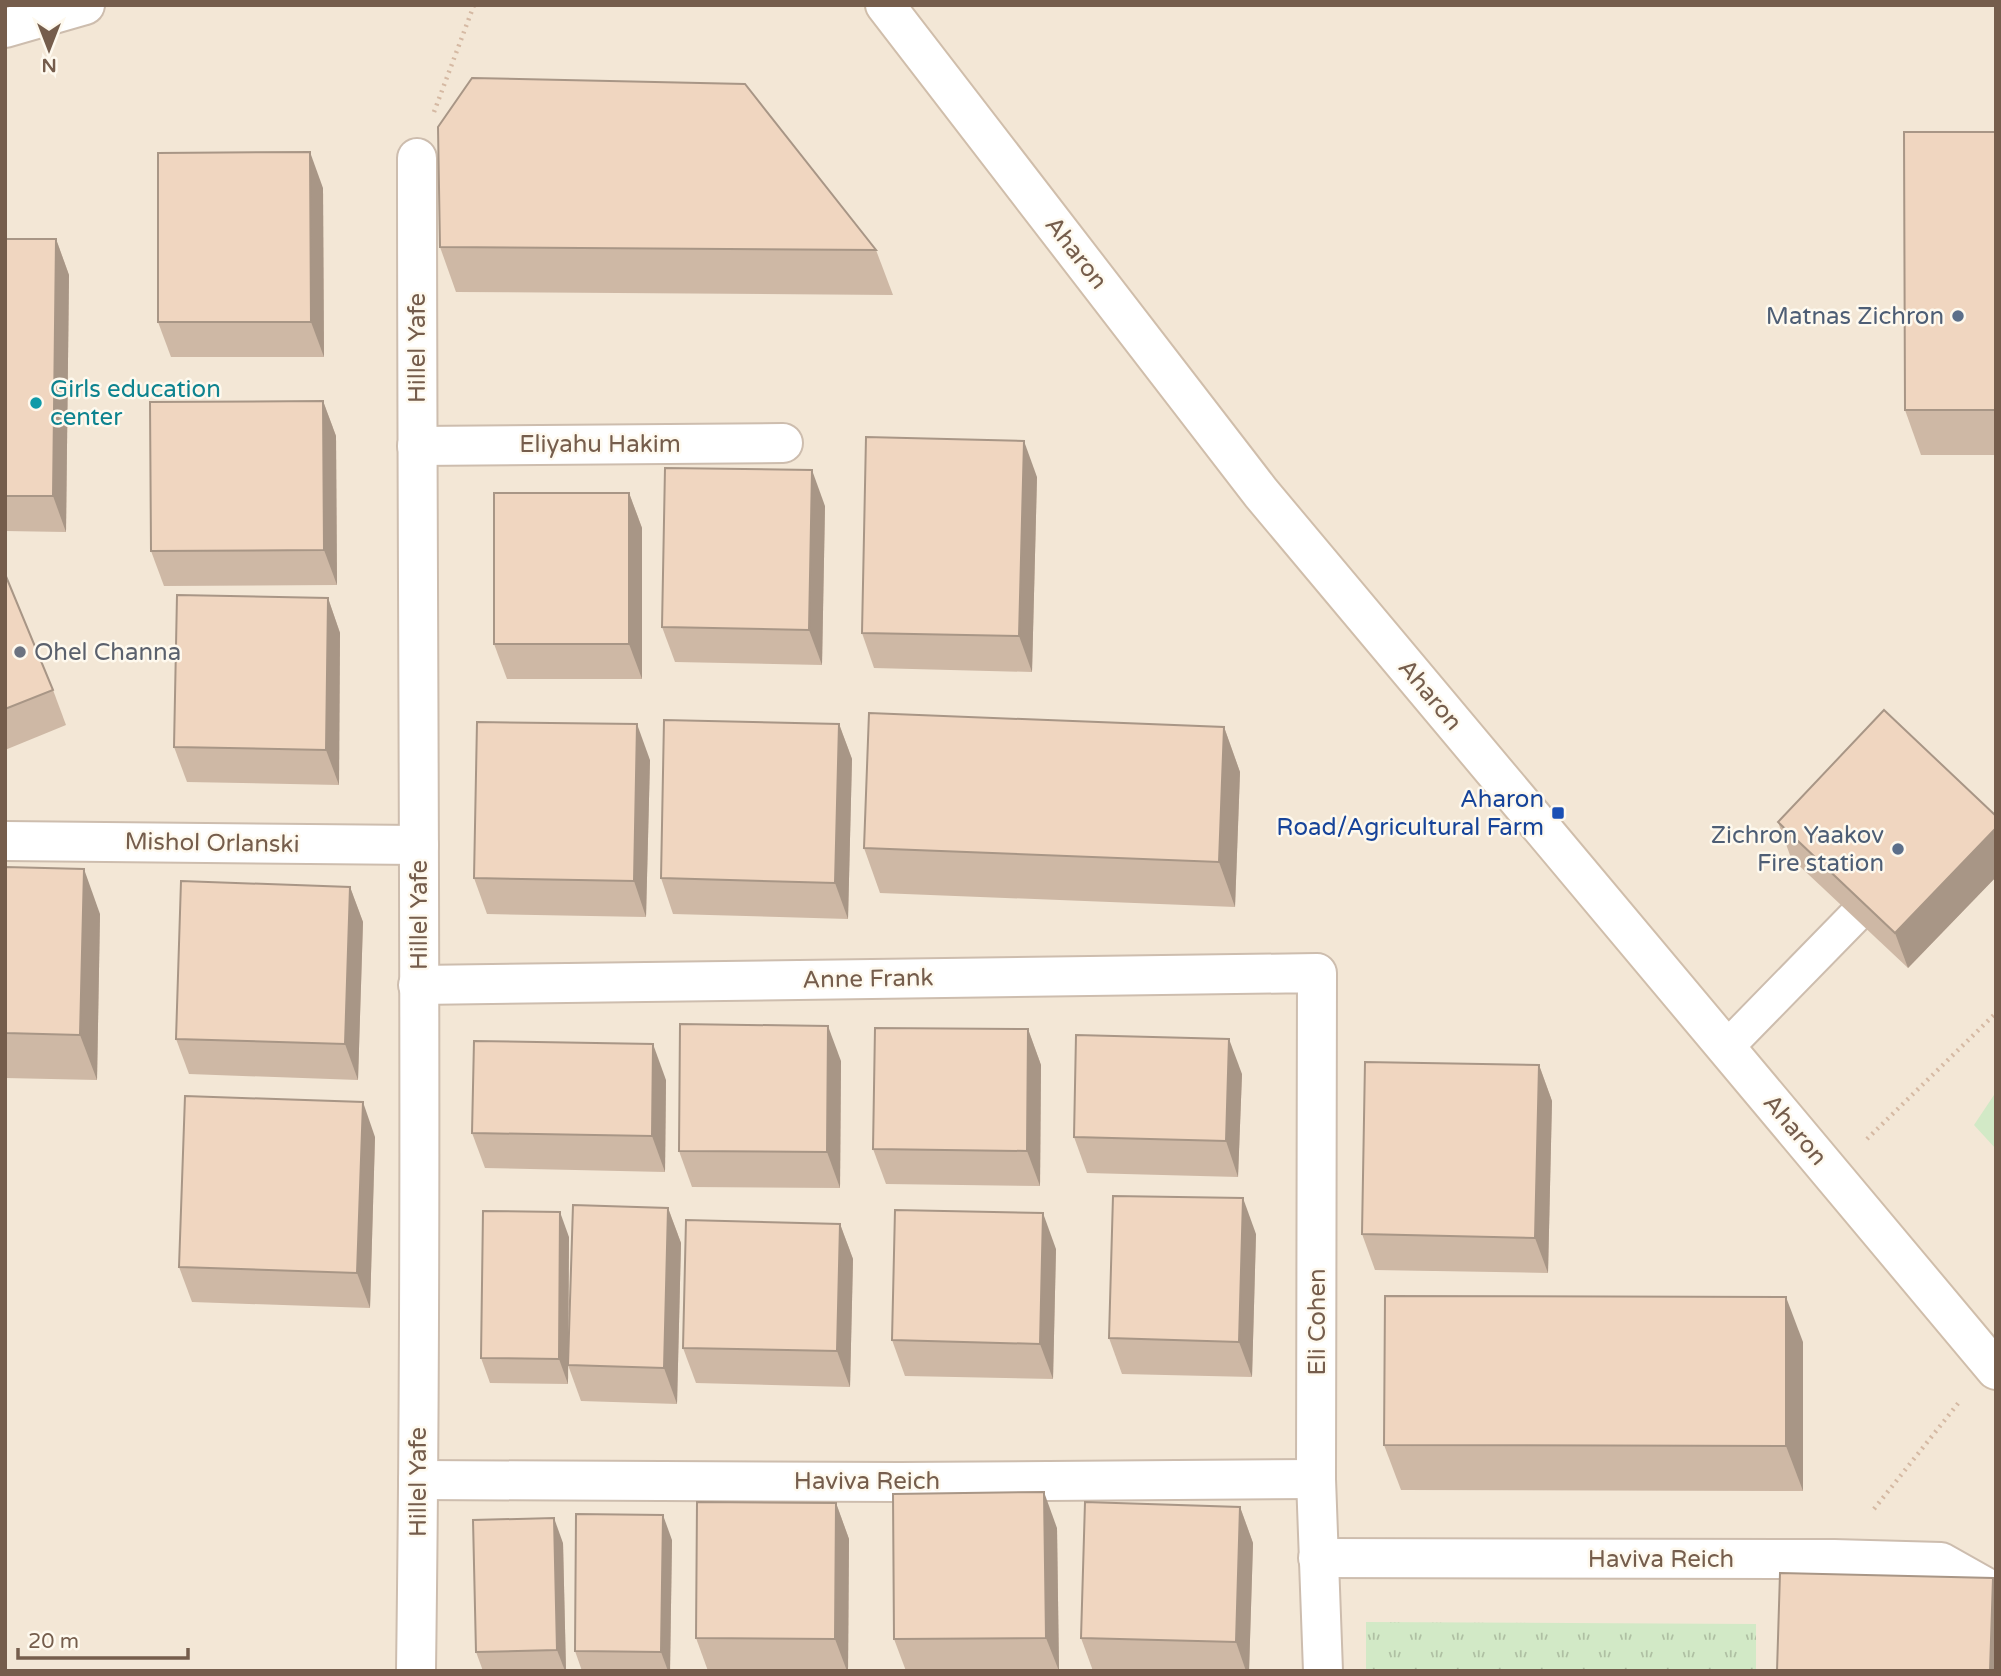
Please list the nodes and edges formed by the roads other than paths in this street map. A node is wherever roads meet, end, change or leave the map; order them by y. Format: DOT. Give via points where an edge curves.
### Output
graph roads {
  1 [pos="85,5"];
  2 [pos="884,5"];
  3 [pos="5,28"];
  4 [pos="417,158"];
  5 [pos="783,443"];
  6 [pos="417,446"];
  7 [pos="5,841"];
  8 [pos="419,845"];
  9 [pos="1853,917"];
  10 [pos="1317,973"];
  11 [pos="418,985"];
  12 [pos="1726,1048"];
  13 [pos="1993,1367"];
  14 [pos="1316,1479"];
  15 [pos="418,1480"];
  16 [pos="1318,1558"];
  17 [pos="1996,1592"];
  18 [pos="416,1671"];
  19 [pos="1323,1671"];
  1 -- 3 [label="street"];
  2 -- 12 [label="street, Aharon" via="1261,494"];
  4 -- 6 [label="street, Hillel Yafe"];
  5 -- 6 [label="street, Eliyahu Hakim"];
  6 -- 8 [label="street, Hillel Yafe"];
  7 -- 8 [label="street, Mishol Orlanski"];
  8 -- 11 [label="street, Hillel Yafe"];
  9 -- 12 [label="lane"];
  10 -- 11 [label="street, Anne Frank"];
  10 -- 14 [label="street, Eli Cohen"];
  11 -- 15 [label="street, Hillel Yafe"];
  12 -- 13 [label="street, Aharon"];
  14 -- 15 [label="street, Haviva Reich"];
  14 -- 16 [label="street, Eli Cohen"];
  15 -- 18 [label="street, Hillel Yafe"];
  16 -- 17 [label="street, Haviva Reich" via="1941,1562"];
  16 -- 19 [label="street, Eli Cohen"];
}
